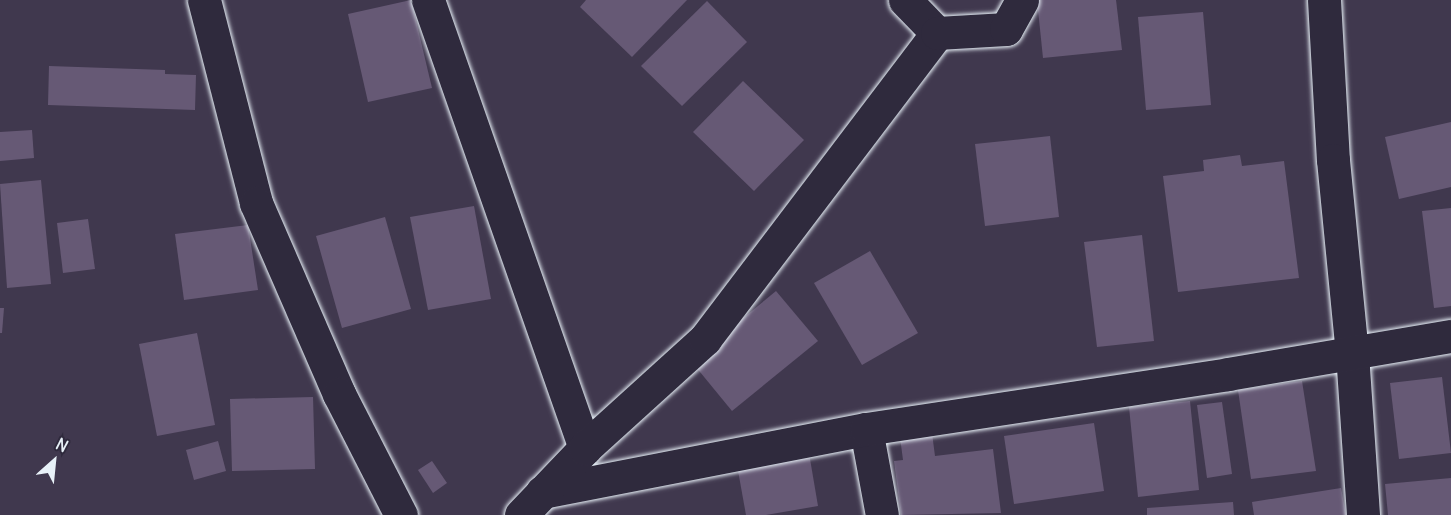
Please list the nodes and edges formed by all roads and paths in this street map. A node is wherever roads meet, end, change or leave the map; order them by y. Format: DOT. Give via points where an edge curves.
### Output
graph roads {
  1 [pos="204,0"];
  2 [pos="428,0"];
  3 [pos="905,0"];
  4 [pos="1022,0"];
  5 [pos="1324,0"];
  6 [pos="937,33"];
  7 [pos="1451,336"];
  8 [pos="1353,353"];
  9 [pos="866,429"];
  10 [pos="585,448"];
  11 [pos="531,504"];
  12 [pos="401,515"];
  13 [pos="882,515"];
  14 [pos="1363,515"];
  1 -- 12 [label="street" via="256,203 339,394"];
  2 -- 10 [label="street"];
  3 -- 6 [label="street"];
  4 -- 6 [label="street" via="1006,29"];
  5 -- 8 [label="street" via="1334,160"];
  6 -- 10 [label="street" via="705,339"];
  7 -- 8 [label="street"];
  8 -- 9 [label="street"];
  8 -- 14 [label="street"];
  9 -- 11 [label="street"];
  9 -- 13 [label="street"];
  10 -- 11 [label="street"];
}
